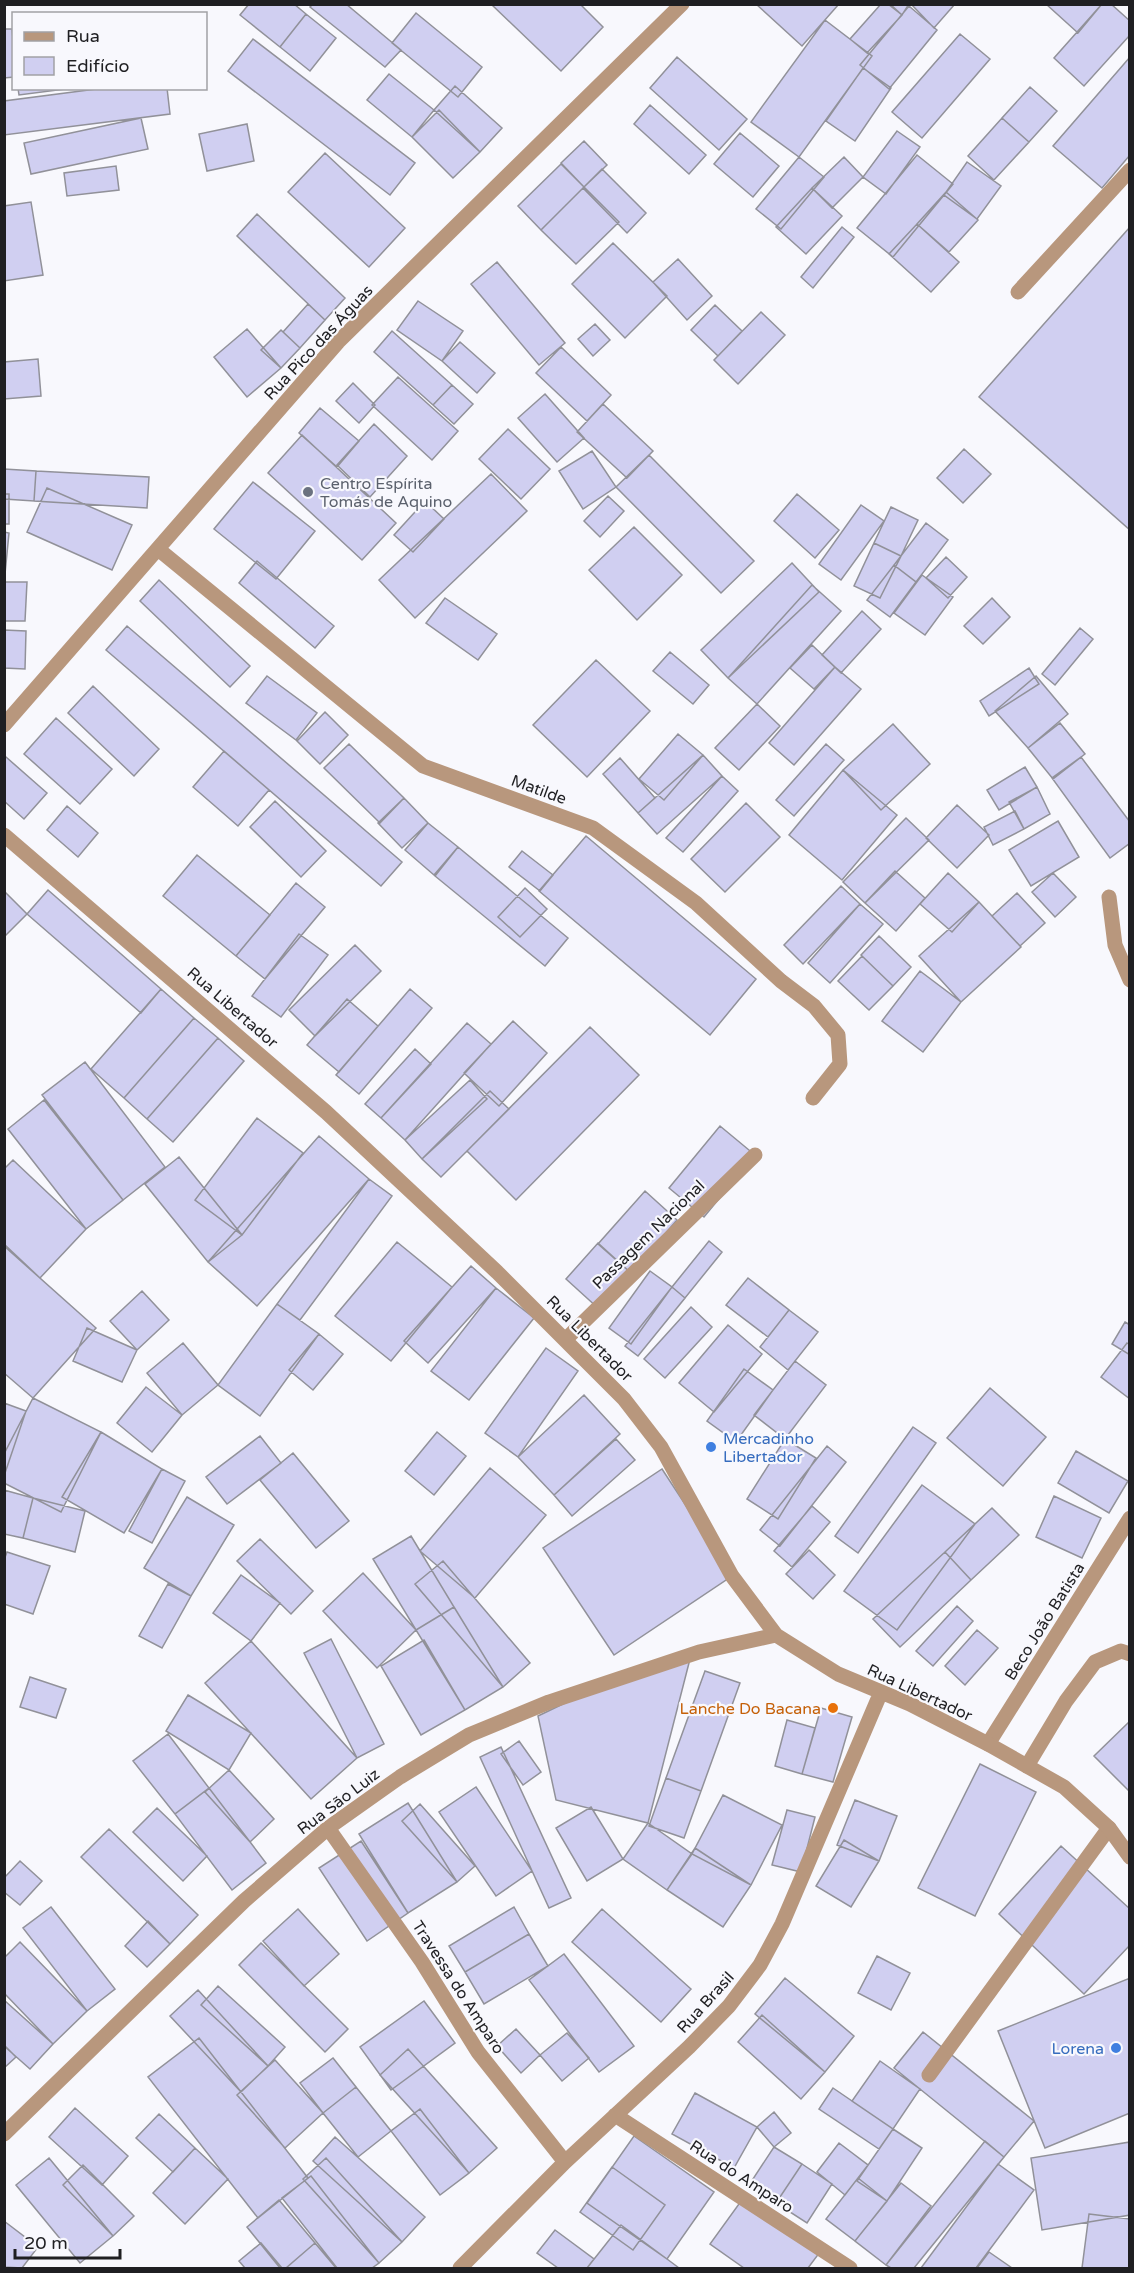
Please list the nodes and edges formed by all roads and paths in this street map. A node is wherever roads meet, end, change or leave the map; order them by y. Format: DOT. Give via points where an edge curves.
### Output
graph roads {
  1 [pos="682,4"];
  2 [pos="1130,170"];
  3 [pos="1018,292"];
  4 [pos="158,549"];
  5 [pos="4,725"];
  6 [pos="4,835"];
  7 [pos="1109,897"];
  8 [pos="1130,980"];
  9 [pos="813,1098"];
  10 [pos="755,1155"];
  11 [pos="567,1339"];
  12 [pos="1130,1518"];
  13 [pos="776,1635"];
  14 [pos="1130,1654"];
  15 [pos="881,1692"];
  16 [pos="988,1744"];
  17 [pos="1027,1766"];
  18 [pos="328,1828"];
  19 [pos="1109,1828"];
  20 [pos="1130,1857"];
  21 [pos="929,2074"];
  22 [pos="615,2115"];
  23 [pos="4,2134"];
  24 [pos="565,2162"];
  25 [pos="840,2266"];
  26 [pos="460,2268"];
  1 -- 4 [label="street, Rua Pico das Águas" via="338,342"];
  2 -- 3 [label="street"];
  4 -- 5 [label="street, Rua Pico das Águas"];
  4 -- 9 [label="street, Matilde" via="423,766 593,828 696,903 814,1006 838,1035 840,1064"];
  6 -- 11 [label="street, Rua Libertador" via="326,1112"];
  7 -- 8 [label="street" via="1115,945"];
  10 -- 11 [label="street, Passagem Nacional"];
  11 -- 13 [label="street, Rua Libertador" via="624,1399 661,1447 732,1576"];
  12 -- 16 [label="street, Beco João Batista"];
  13 -- 15 [label="street, Rua Libertador" via="838,1674"];
  13 -- 18 [label="street, Rua São Luiz" via="699,1652 549,1702 469,1735"];
  14 -- 17 [label="street" via="1121,1651 1095,1662"];
  15 -- 16 [label="street, Rua Libertador"];
  15 -- 22 [label="street, Rua Brasil" via="782,1924 760,1965 721,2014"];
  16 -- 17 [label="street, Rua Libertador"];
  17 -- 19 [label="street, Rua Libertador" via="1064,1787"];
  18 -- 23 [label="street, Rua São Luiz" via="244,1901"];
  18 -- 24 [label="street, Travessa do Amparo" via="416,1953 478,2052"];
  19 -- 20 [label="street, Rua Libertador"];
  19 -- 21 [label="street"];
  22 -- 24 [label="street, Rua Brasil"];
  22 -- 25 [label="street, Rua do Amparo"];
  24 -- 26 [label="street, Rua Brasil"];
}
